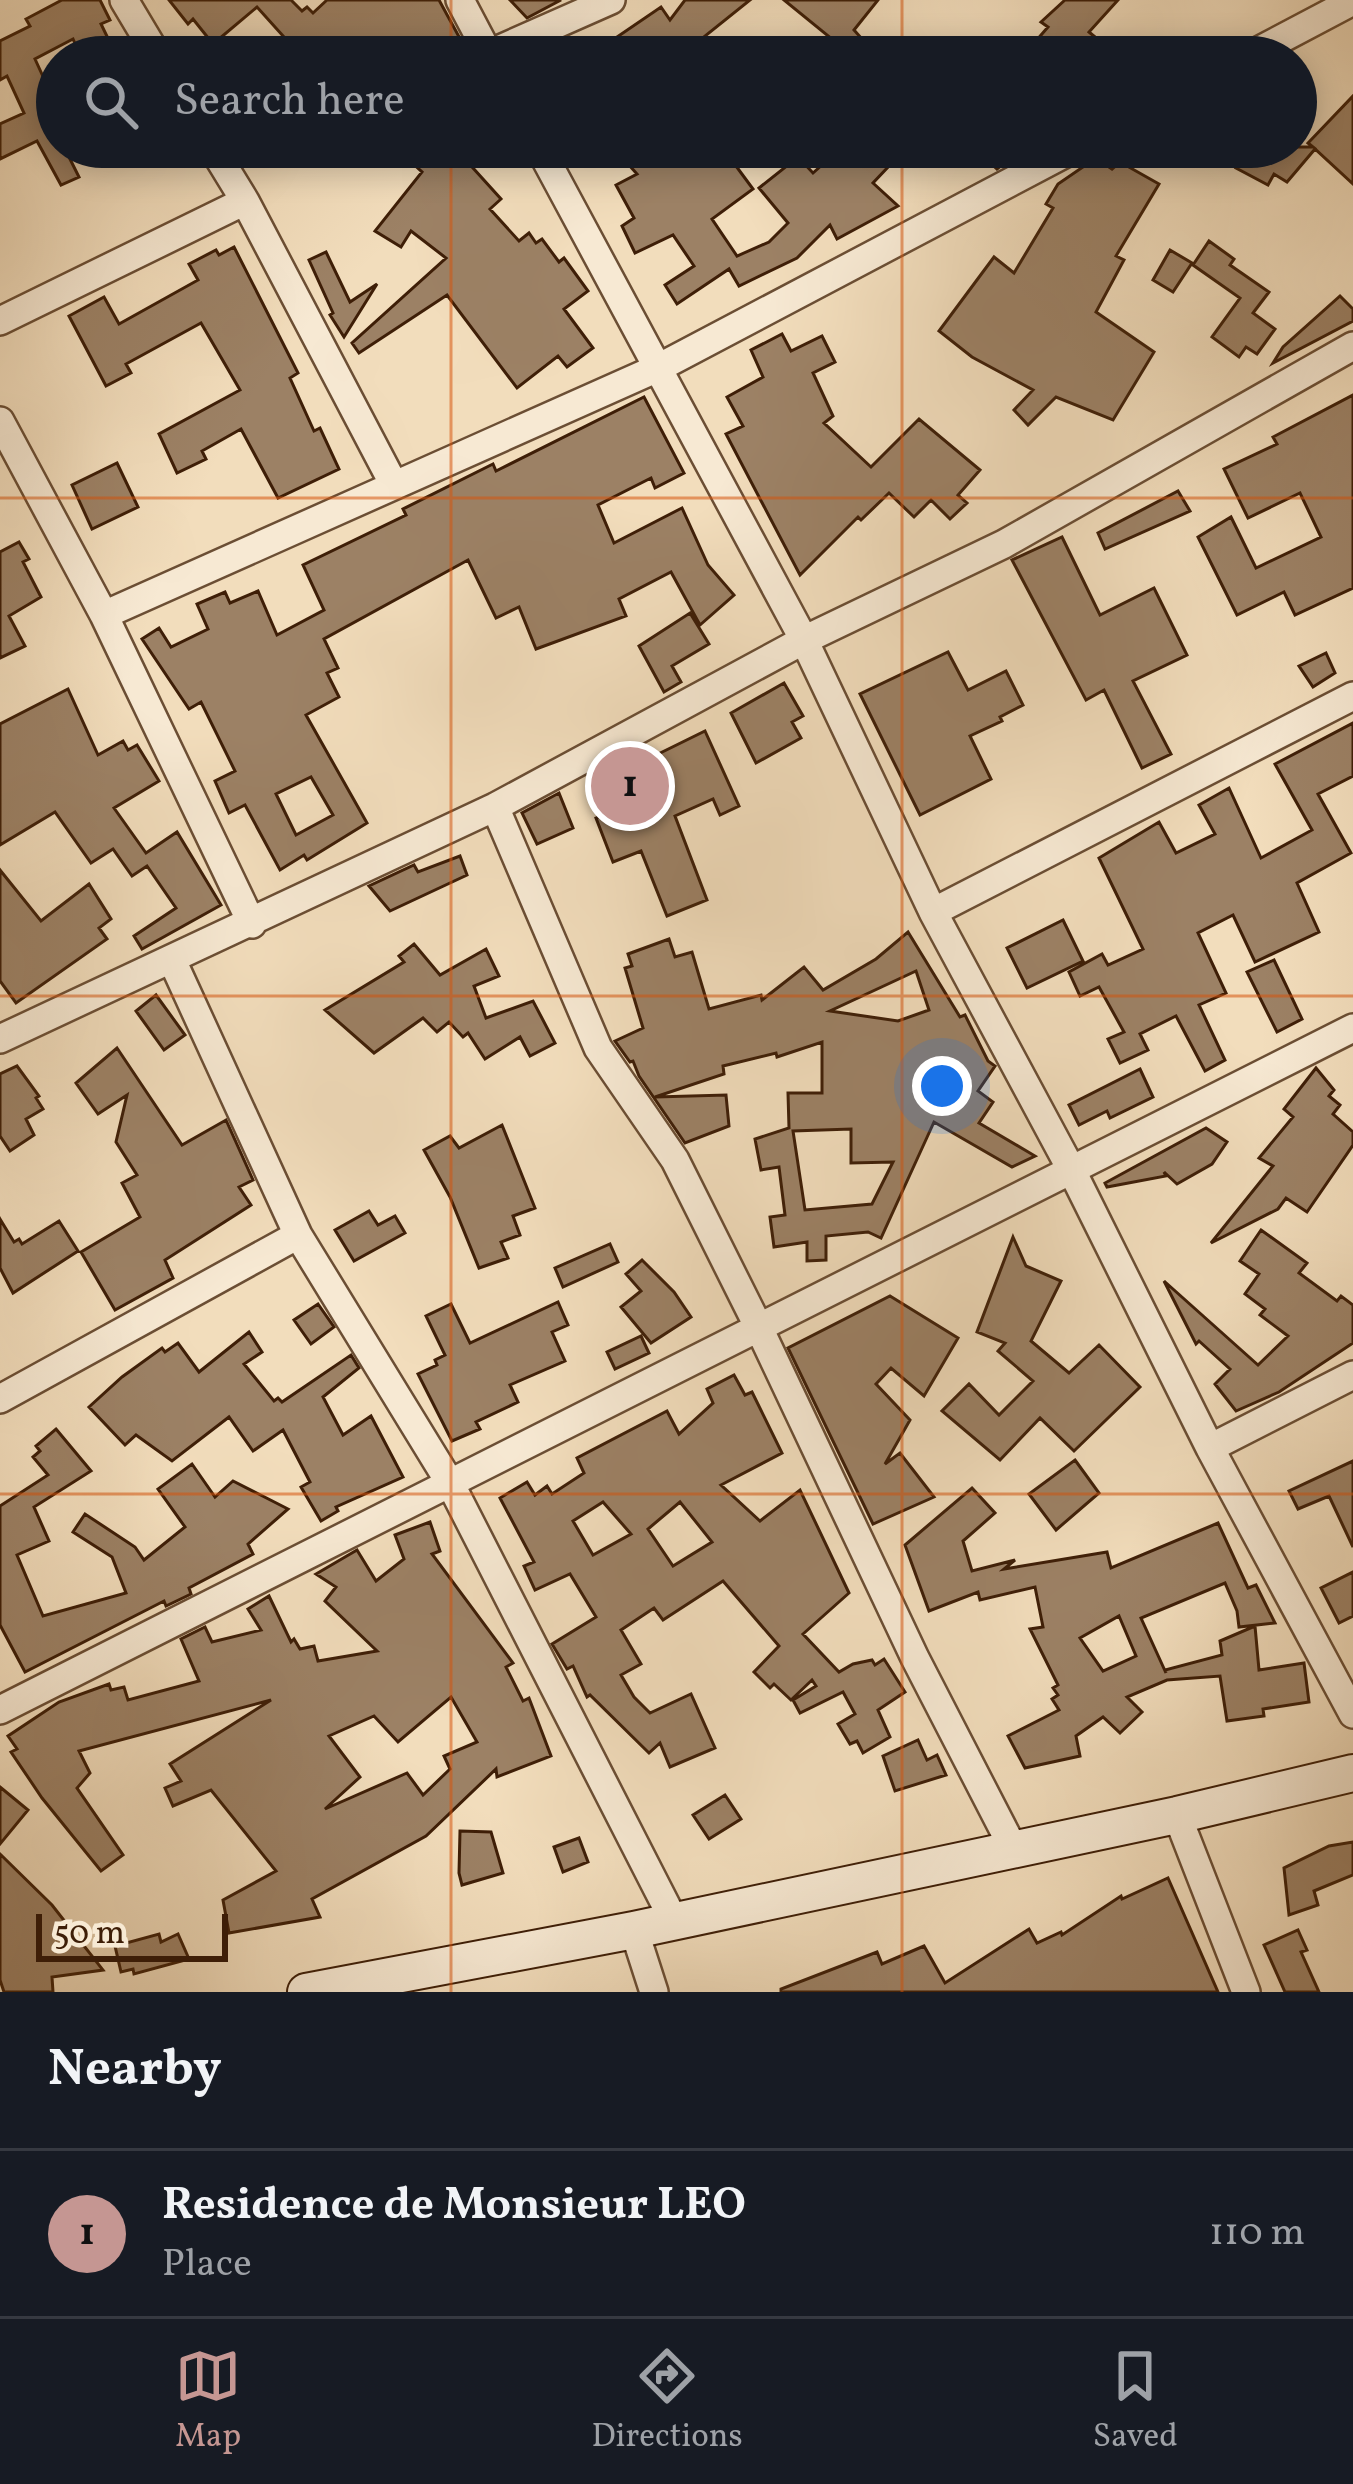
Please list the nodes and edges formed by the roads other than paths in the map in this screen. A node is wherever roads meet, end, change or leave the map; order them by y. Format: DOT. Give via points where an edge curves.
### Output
graph roads {
  1 [pos="124,0"];
  2 [pos="460,0"];
  3 [pos="611,0"];
  4 [pos="1353,1"];
  5 [pos="145,36"];
  6 [pos="479,36"];
  7 [pos="533,36"];
  8 [pos="1287,36"];
  9 [pos="225,168"];
  10 [pos="550,168"];
  11 [pos="1037,168"];
  12 [pos="245,201"];
  13 [pos="0,320"];
  14 [pos="1353,346"];
  15 [pos="660,368"];
  16 [pos="0,422"];
  17 [pos="393,483"];
  18 [pos="104,615"];
  19 [pos="804,640"];
  20 [pos="1353,696"];
  21 [pos="495,807"];
  22 [pos="933,912"];
  23 [pos="252,924"];
  24 [pos="172,960"];
  25 [pos="1353,1028"];
  26 [pos="0,1039"];
  27 [pos="1072,1171"];
  28 [pos="298,1235"];
  29 [pos="760,1328"];
  30 [pos="1353,1376"];
  31 [pos="0,1400"];
  32 [pos="1210,1448"];
  33 [pos="451,1483"];
  34 [pos="0,1710"];
  35 [pos="1353,1714"];
  36 [pos="1353,1773"];
  37 [pos="1177,1815"];
  38 [pos="1013,1848"];
  39 [pos="674,1921"];
  40 [pos="634,1930"];
  41 [pos="312,1991"];
  42 [pos="654,1992"];
  43 [pos="1246,1992"];
  1 -- 5 [label="street"];
  2 -- 6 [label="street"];
  3 -- 7 [label="street"];
  4 -- 8 [label="street"];
  9 -- 12 [label="street"];
  10 -- 15 [label="street"];
  11 -- 15 [label="street"];
  12 -- 13 [label="street"];
  12 -- 17 [label="street"];
  14 -- 19 [label="street" via="1004,544"];
  15 -- 17 [label="street"];
  15 -- 19 [label="street"];
  16 -- 18 [label="street"];
  17 -- 18 [label="street"];
  18 -- 23 [label="street"];
  19 -- 21 [label="street"];
  19 -- 22 [label="street"];
  20 -- 22 [label="street"];
  21 -- 23 [label="street"];
  21 -- 29 [label="street" via="598,1048 675,1160"];
  22 -- 27 [label="street"];
  23 -- 24 [label="street"];
  24 -- 26 [label="street"];
  24 -- 28 [label="street"];
  25 -- 27 [label="street"];
  27 -- 29 [label="street"];
  27 -- 32 [label="street"];
  28 -- 31 [label="street"];
  28 -- 33 [label="street"];
  29 -- 33 [label="street"];
  29 -- 38 [label="street"];
  30 -- 32 [label="street"];
  32 -- 35 [label="street"];
  33 -- 34 [label="street"];
  33 -- 39 [label="street"];
  36 -- 37 [label="street"];
  37 -- 38 [label="street"];
  37 -- 43 [label="street"];
  38 -- 39 [label="street"];
  39 -- 40 [label="street"];
  40 -- 41 [label="street"];
  40 -- 42 [label="street"];
}
